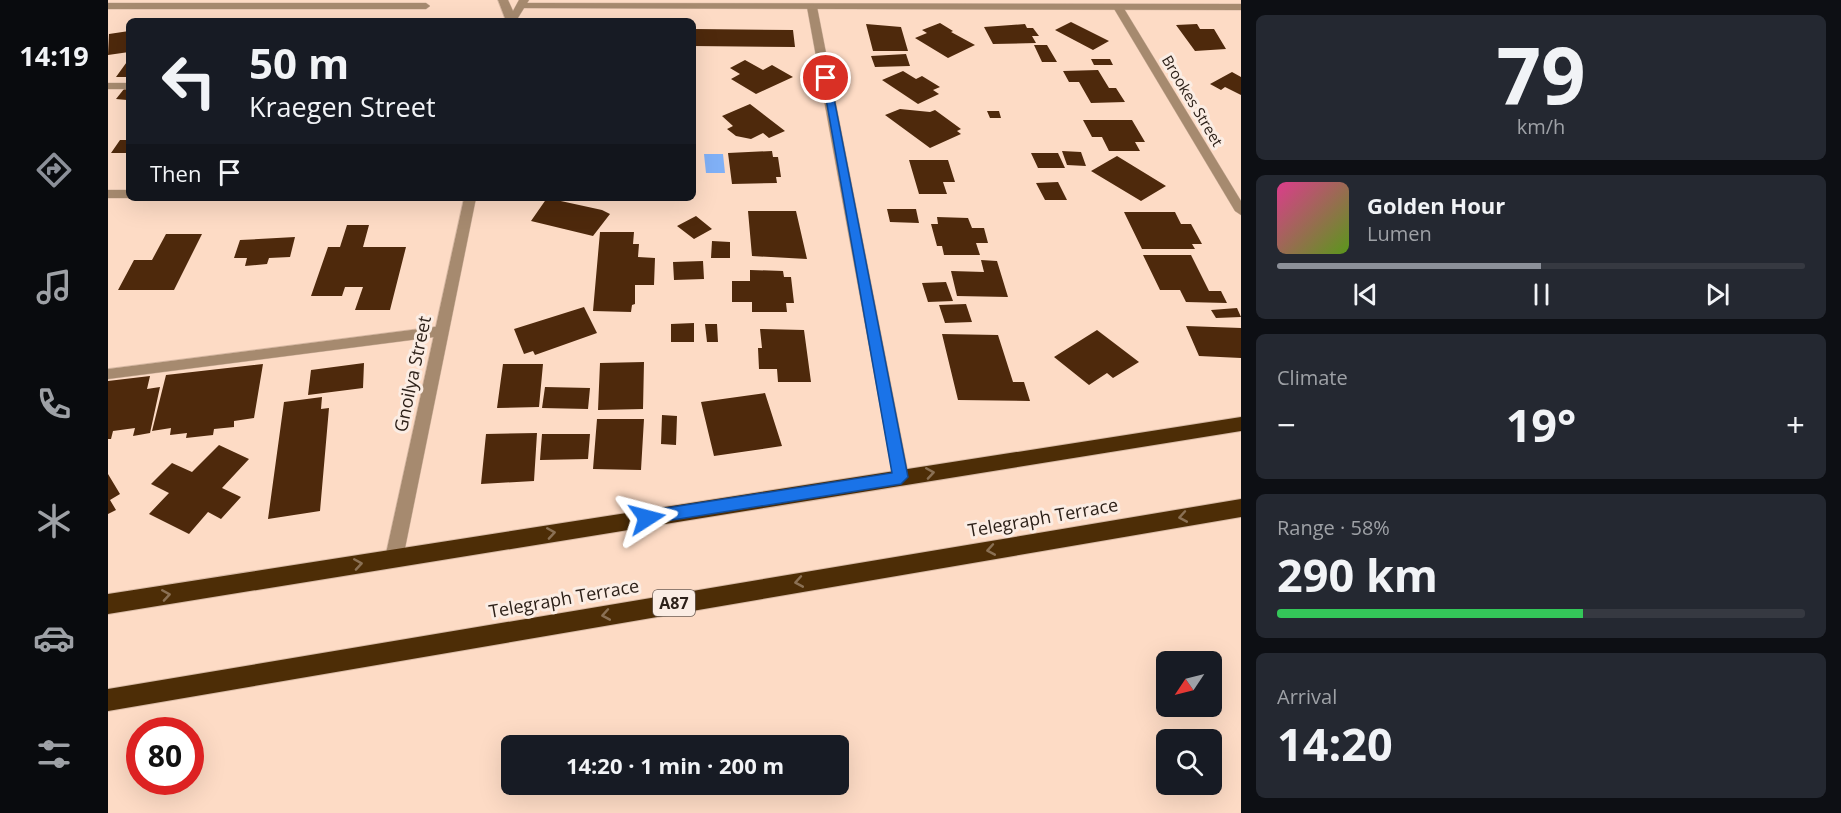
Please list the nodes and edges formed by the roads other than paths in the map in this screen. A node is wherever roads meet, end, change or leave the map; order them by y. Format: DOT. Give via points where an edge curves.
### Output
graph roads {
  1 [pos="503,0"];
  2 [pos="266,3"];
  3 [pos="288,3"];
  4 [pos="523,3"];
  5 [pos="108,6"];
  6 [pos="426,6"];
  7 [pos="812,7"];
  8 [pos="1118,7"];
  9 [pos="1241,7"];
  10 [pos="511,18"];
  11 [pos="514,18"];
  12 [pos="108,86"];
  13 [pos="126,86"];
  14 [pos="108,194"];
  15 [pos="126,194"];
  16 [pos="469,201"];
  17 [pos="1241,211"];
  18 [pos="442,331"];
  19 [pos="108,374"];
  20 [pos="1241,424"];
  21 [pos="901,477"];
  22 [pos="1241,508"];
  23 [pos="394,558"];
  24 [pos="108,604"];
  25 [pos="108,700"];
  1 -- 10 [label="street"];
  2 -- 3 [label="lane"];
  2 -- 5 [label="lane"];
  3 -- 6 [label="lane"];
  4 -- 7 [label="lane"];
  4 -- 11 [label="street"];
  7 -- 8 [label="lane"];
  7 -- 21 [label="street"];
  8 -- 9 [label="lane"];
  8 -- 17 [label="street, Brookes Street"];
  12 -- 13 [label="lane"];
  14 -- 15 [label="street"];
  16 -- 18 [label="street, Gnoilya Street"];
  18 -- 19 [label="lane"];
  18 -- 23 [label="street, Gnoilya Street"];
  21 -- 20 [label="highway, one-way"];
  23 -- 21 [label="highway, one-way"];
  22 -- 25 [label="highway, Telegraph Terrace / A87, one-way"];
  24 -- 23 [label="highway, one-way"];
}
